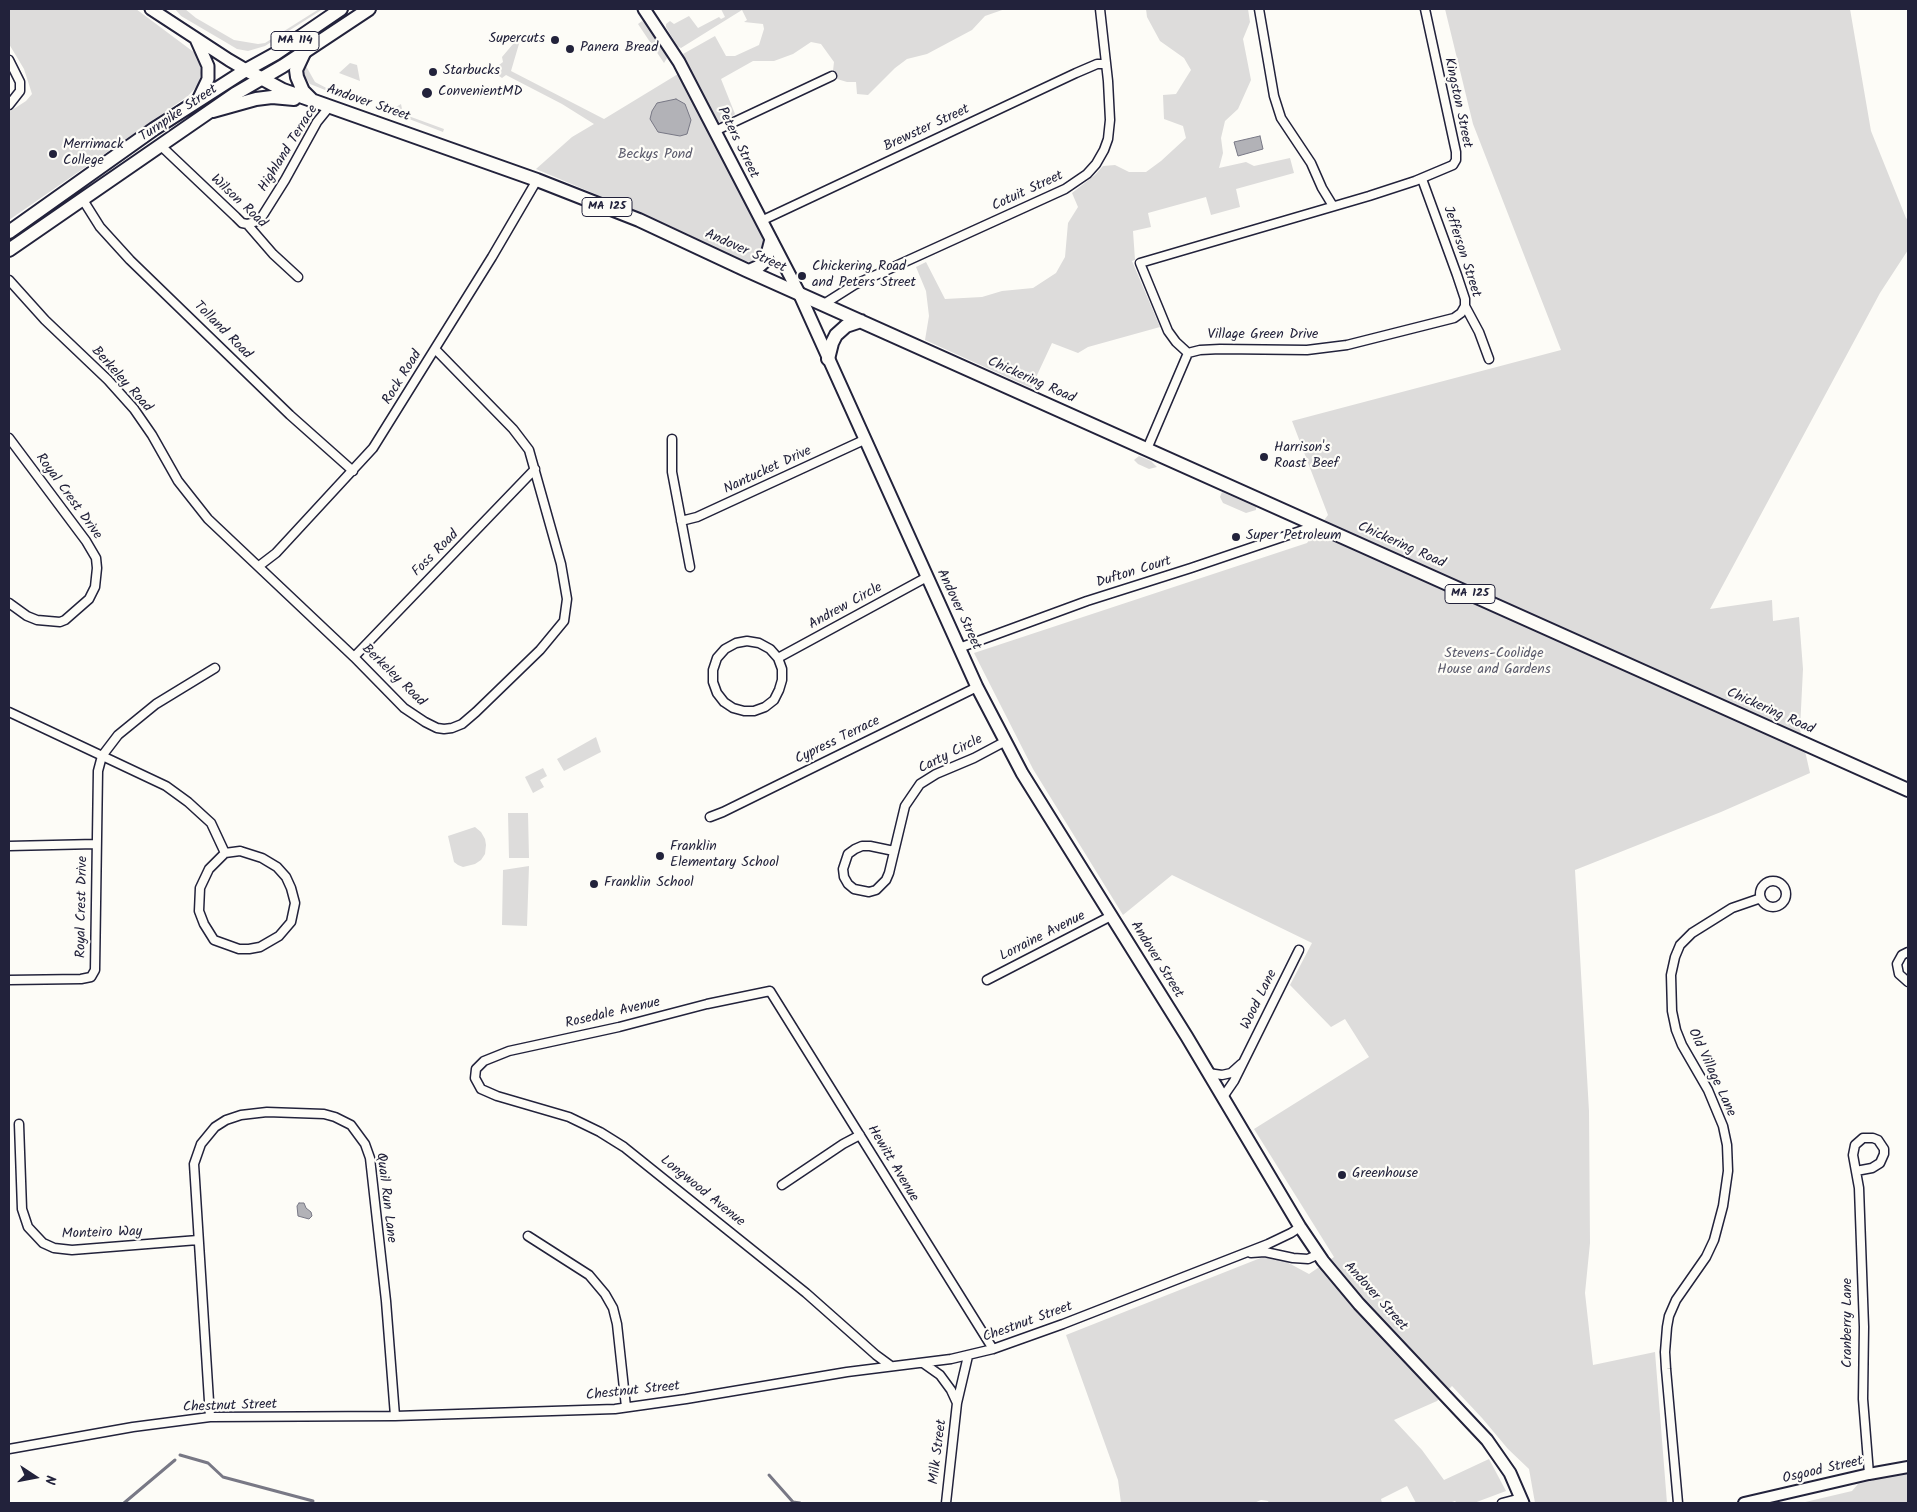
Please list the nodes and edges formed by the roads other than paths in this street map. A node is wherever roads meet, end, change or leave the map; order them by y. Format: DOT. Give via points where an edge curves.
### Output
graph roads {
  1 [pos="151,9"];
  2 [pos="341,9"];
  3 [pos="369,9"];
  4 [pos="644,9"];
  5 [pos="1100,9"];
  6 [pos="1259,9"];
  7 [pos="1425,9"];
  8 [pos="196,39"];
  9 [pos="304,53"];
  10 [pos="9,60"];
  11 [pos="1106,64"];
  12 [pos="246,70"];
  13 [pos="832,76"];
  14 [pos="261,79"];
  15 [pos="198,100"];
  16 [pos="312,100"];
  17 [pos="9,105"];
  18 [pos="330,106"];
  19 [pos="209,112"];
  20 [pos="715,131"];
  21 [pos="160,145"];
  22 [pos="1422,179"];
  23 [pos="537,180"];
  24 [pos="83,200"];
  25 [pos="1333,206"];
  26 [pos="761,221"];
  27 [pos="247,224"];
  28 [pos="9,232"];
  29 [pos="772,241"];
  30 [pos="9,250"];
  31 [pos="749,271"];
  32 [pos="298,277"];
  33 [pos="9,280"];
  34 [pos="799,293"];
  35 [pos="824,304"];
  36 [pos="1465,306"];
  37 [pos="861,321"];
  38 [pos="435,349"];
  39 [pos="1188,352"];
  40 [pos="828,359"];
  41 [pos="1489,359"];
  42 [pos="9,438"];
  43 [pos="672,439"];
  44 [pos="864,440"];
  45 [pos="1147,449"];
  46 [pos="535,468"];
  47 [pos="353,471"];
  48 [pos="682,521"];
  49 [pos="1318,526"];
  50 [pos="259,566"];
  51 [pos="690,567"];
  52 [pos="926,577"];
  53 [pos="9,602"];
  54 [pos="959,648"];
  55 [pos="354,656"];
  56 [pos="778,658"];
  57 [pos="215,668"];
  58 [pos="977,687"];
  59 [pos="9,712"];
  60 [pos="1004,742"];
  61 [pos="102,756"];
  62 [pos="1908,790"];
  63 [pos="710,817"];
  64 [pos="96,844"];
  65 [pos="9,846"];
  66 [pos="894,851"];
  67 [pos="225,853"];
  68 [pos="1761,898"];
  69 [pos="1111,916"];
  70 [pos="1299,950"];
  71 [pos="1908,952"];
  72 [pos="9,980"];
  73 [pos="987,980"];
  74 [pos="1908,982"];
  75 [pos="770,991"];
  76 [pos="1244,1061"];
  77 [pos="1208,1073"];
  78 [pos="475,1078"];
  79 [pos="1223,1097"];
  80 [pos="19,1124"];
  81 [pos="860,1135"];
  82 [pos="1856,1171"];
  83 [pos="782,1186"];
  84 [pos="1300,1227"];
  85 [pos="528,1236"];
  86 [pos="198,1240"];
  87 [pos="1241,1253"];
  88 [pos="1319,1254"];
  89 [pos="993,1349"];
  90 [pos="968,1356"];
  91 [pos="923,1363"];
  92 [pos="891,1366"];
  93 [pos="957,1404"];
  94 [pos="626,1408"];
  95 [pos="394,1416"];
  96 [pos="210,1417"];
  97 [pos="9,1449"];
  98 [pos="1908,1467"];
  99 [pos="1869,1474"];
  100 [pos="1522,1500"];
  101 [pos="946,1503"];
  102 [pos="1502,1503"];
  103 [pos="1678,1503"];
  104 [pos="1744,1503"];
  1 -- 8 [label="main road, Andover Street"];
  2 -- 12 [label="main road, Turnpike Street / MA 114"];
  3 -- 9 [label="main road, Turnpike Street / MA 114"];
  4 -- 20 [label="main road, Peters Street" via="679,62"];
  5 -- 11 [label="street, Cotuit Street"];
  6 -- 25 [label="street" via="1274,96 1281,118 1311,163"];
  7 -- 22 [label="street, Kingston Street" via="1456,156 1454,165"];
  8 -- 12 [label="main road, Andover Street"];
  8 -- 15 [label="main road" via="208,66 208,79"];
  9 -- 14 [label="main road, Turnpike Street / MA 114"];
  9 -- 16 [label="main road" via="296,70 297,77 303,91"];
  10 -- 17 [label="street" via="20,82 20,91"];
  11 -- 26 [label="street, Brewster Street" via="1097,64 1076,73"];
  11 -- 35 [label="street, Cotuit Street" via="1110,120 1108,139 1096,164 1078,182 854,285"];
  12 -- 14 [label="main road, Andover Street / MA 125"];
  12 -- 15 [label="main road, Turnpike Street / MA 114"];
  13 -- 20 [label="street"];
  14 -- 16 [label="main road, Andover Street / MA 125"];
  14 -- 19 [label="main road, Turnpike Street / MA 114"];
  15 -- 28 [label="main road, Turnpike Street / MA 114"];
  16 -- 18 [label="main road, Andover Street / MA 125"];
  16 -- 19 [label="main road, MA 125" via="272,97"];
  18 -- 23 [label="main road, Andover Street / MA 125"];
  18 -- 27 [label="street, Highland Terrace" via="317,122 263,215 258,221"];
  19 -- 21 [label="main road, Turnpike Street / MA 114"];
  20 -- 26 [label="main road, Peters Street"];
  21 -- 24 [label="main road, Turnpike Street / MA 114"];
  21 -- 27 [label="street, Wilson Road" via="242,223"];
  22 -- 25 [label="street, Kingston Street"];
  22 -- 36 [label="street, Jefferson Street"];
  23 -- 31 [label="main road, Andover Street / MA 125" via="639,220"];
  23 -- 38 [label="street, Rock Road"];
  24 -- 30 [label="main road, Turnpike Street / MA 114"];
  24 -- 47 [label="street, Tolland Road" via="100,227 125,255"];
  25 -- 39 [label="street, Kingston Street" via="1140,263 1168,331"];
  26 -- 29 [label="main road, Peters Street"];
  27 -- 32 [label="street, Wilson Road"];
  29 -- 31 [label="main road" via="766,260"];
  29 -- 34 [label="main road, Peters Street"];
  31 -- 34 [label="main road, Andover Street / MA 125"];
  33 -- 50 [label="street, Berkeley Road" via="124,397 152,435 187,494"];
  34 -- 35 [label="main road, Chickering Road / MA 125"];
  34 -- 40 [label="main road, Andover Street"];
  35 -- 37 [label="main road, Chickering Road / MA 125"];
  36 -- 39 [label="street, Village Green Drive" via="1454,318 1347,345 1300,351 1226,349"];
  36 -- 41 [label="street, Jefferson Street"];
  37 -- 40 [label="main road" via="846,326 836,335"];
  37 -- 45 [label="main road, Chickering Road / MA 125"];
  38 -- 46 [label="street, Berkeley Road" via="523,441"];
  38 -- 47 [label="street, Rock Road" via="373,448"];
  39 -- 45 [label="street"];
  40 -- 44 [label="main road, Andover Street"];
  42 -- 53 [label="street, Royal Crest Drive" via="86,541 98,568 87,601 65,620 38,620"];
  43 -- 48 [label="street" via="672,472"];
  44 -- 48 [label="street, Nantucket Drive" via="697,518"];
  44 -- 52 [label="main road, Andover Street"];
  45 -- 49 [label="main road, Chickering Road / MA 125"];
  46 -- 55 [label="street, Foss Road"];
  46 -- 55 [label="street, Berkeley Road" via="567,599 564,621 540,650 476,712 452,728 436,728 412,714"];
  47 -- 50 [label="street, Rock Road" via="276,553"];
  48 -- 51 [label="street"];
  49 -- 54 [label="street, Dufton Court" via="1087,601"];
  49 -- 62 [label="main road, Chickering Road / MA 125"];
  50 -- 55 [label="street, Berkeley Road"];
  52 -- 54 [label="main road, Andover Street"];
  52 -- 56 [label="street, Andrew Circle"];
  54 -- 58 [label="main road, Andover Street"];
  56 -- 56 [label="street" via="782,669 780,690 765,707 754,711 733,708 717,693 713,670 725,649 747,641 759,643"];
  57 -- 61 [label="street, Royal Crest Drive" via="156,704 118,735"];
  58 -- 60 [label="main road, Andover Street"];
  58 -- 63 [label="street, Cypress Terrace"];
  59 -- 61 [label="street"];
  60 -- 66 [label="street, Carty Circle" via="920,784 905,806"];
  60 -- 69 [label="main road, Andover Street"];
  61 -- 64 [label="street, Royal Crest Drive" via="98,771"];
  61 -- 67 [label="street" via="159,782 188,802 211,823"];
  64 -- 65 [label="street, Royal Crest Drive"];
  64 -- 72 [label="street, Royal Crest Drive" via="95,970 90,977 81,979"];
  66 -- 66 [label="street, Carty Circle" via="882,886 862,892 848,884 843,869 848,854 862,846"];
  67 -- 67 [label="street" via="209,869 200,888 199,911 214,940 239,949 260,947 279,936 291,922 295,904 291,888 277,867 262,858 240,852"];
  68 -- 103 [label="street, Old Village Lane" via="1732,908 1692,933 1680,945 1671,976 1676,1030 1723,1126 1728,1171 1714,1240 1676,1300 1667,1327 1666,1369"];
  69 -- 73 [label="street, Lorraine Avenue"];
  69 -- 77 [label="main road, Andover Street"];
  70 -- 76 [label="street, Wood Lane"];
  71 -- 74 [label="street" via="1897,964 1899,974"];
  75 -- 78 [label="street, Rosedale Avenue" via="509,1051 484,1061 476,1069"];
  75 -- 81 [label="street, Hewitt Avenue"];
  76 -- 77 [label="street, Wood Lane" via="1231,1073"];
  76 -- 79 [label="street, Wood Lane"];
  77 -- 79 [label="main road, Andover Street"];
  78 -- 92 [label="street, Longwood Avenue" via="486,1091 569,1117 624,1146"];
  79 -- 84 [label="main road, Andover Street"];
  80 -- 86 [label="street, Monteiro Way" via="22,1209 28,1227 43,1243 72,1250"];
  81 -- 83 [label="street"];
  81 -- 89 [label="street, Hewitt Avenue"];
  82 -- 82 [label="street, Cranberry Lane" via="1855,1145 1863,1138 1878,1140 1884,1149 1880,1163"];
  82 -- 99 [label="street, Cranberry Lane" via="1864,1327 1862,1399"];
  84 -- 87 [label="street, Chestnut Street"];
  84 -- 88 [label="main road, Andover Street"];
  85 -- 94 [label="street" via="589,1274 613,1308"];
  86 -- 95 [label="street, Quail Run Lane" via="194,1164 201,1144 215,1127 241,1115 267,1112 324,1114 351,1126 365,1144 370,1158 386,1301"];
  86 -- 96 [label="street, Quail Run Lane"];
  87 -- 88 [label="street, Chestnut Street" via="1265,1252 1308,1259"];
  87 -- 89 [label="street, Chestnut Street"];
  88 -- 100 [label="main road, Andover Street" via="1359,1304 1487,1440 1503,1462"];
  89 -- 90 [label="street, Chestnut Street"];
  90 -- 91 [label="street, Chestnut Street"];
  90 -- 93 [label="street, Milk Street"];
  91 -- 92 [label="street, Chestnut Street"];
  91 -- 93 [label="street, Milk Street" via="940,1375"];
  92 -- 94 [label="street, Chestnut Street"];
  93 -- 101 [label="street, Milk Street"];
  94 -- 95 [label="street, Chestnut Street"];
  95 -- 96 [label="street, Chestnut Street"];
  96 -- 97 [label="street, Chestnut Street"];
  98 -- 99 [label="street, Osgood Street"];
  99 -- 104 [label="street, Osgood Street"];
  100 -- 102 [label="street"];
}
